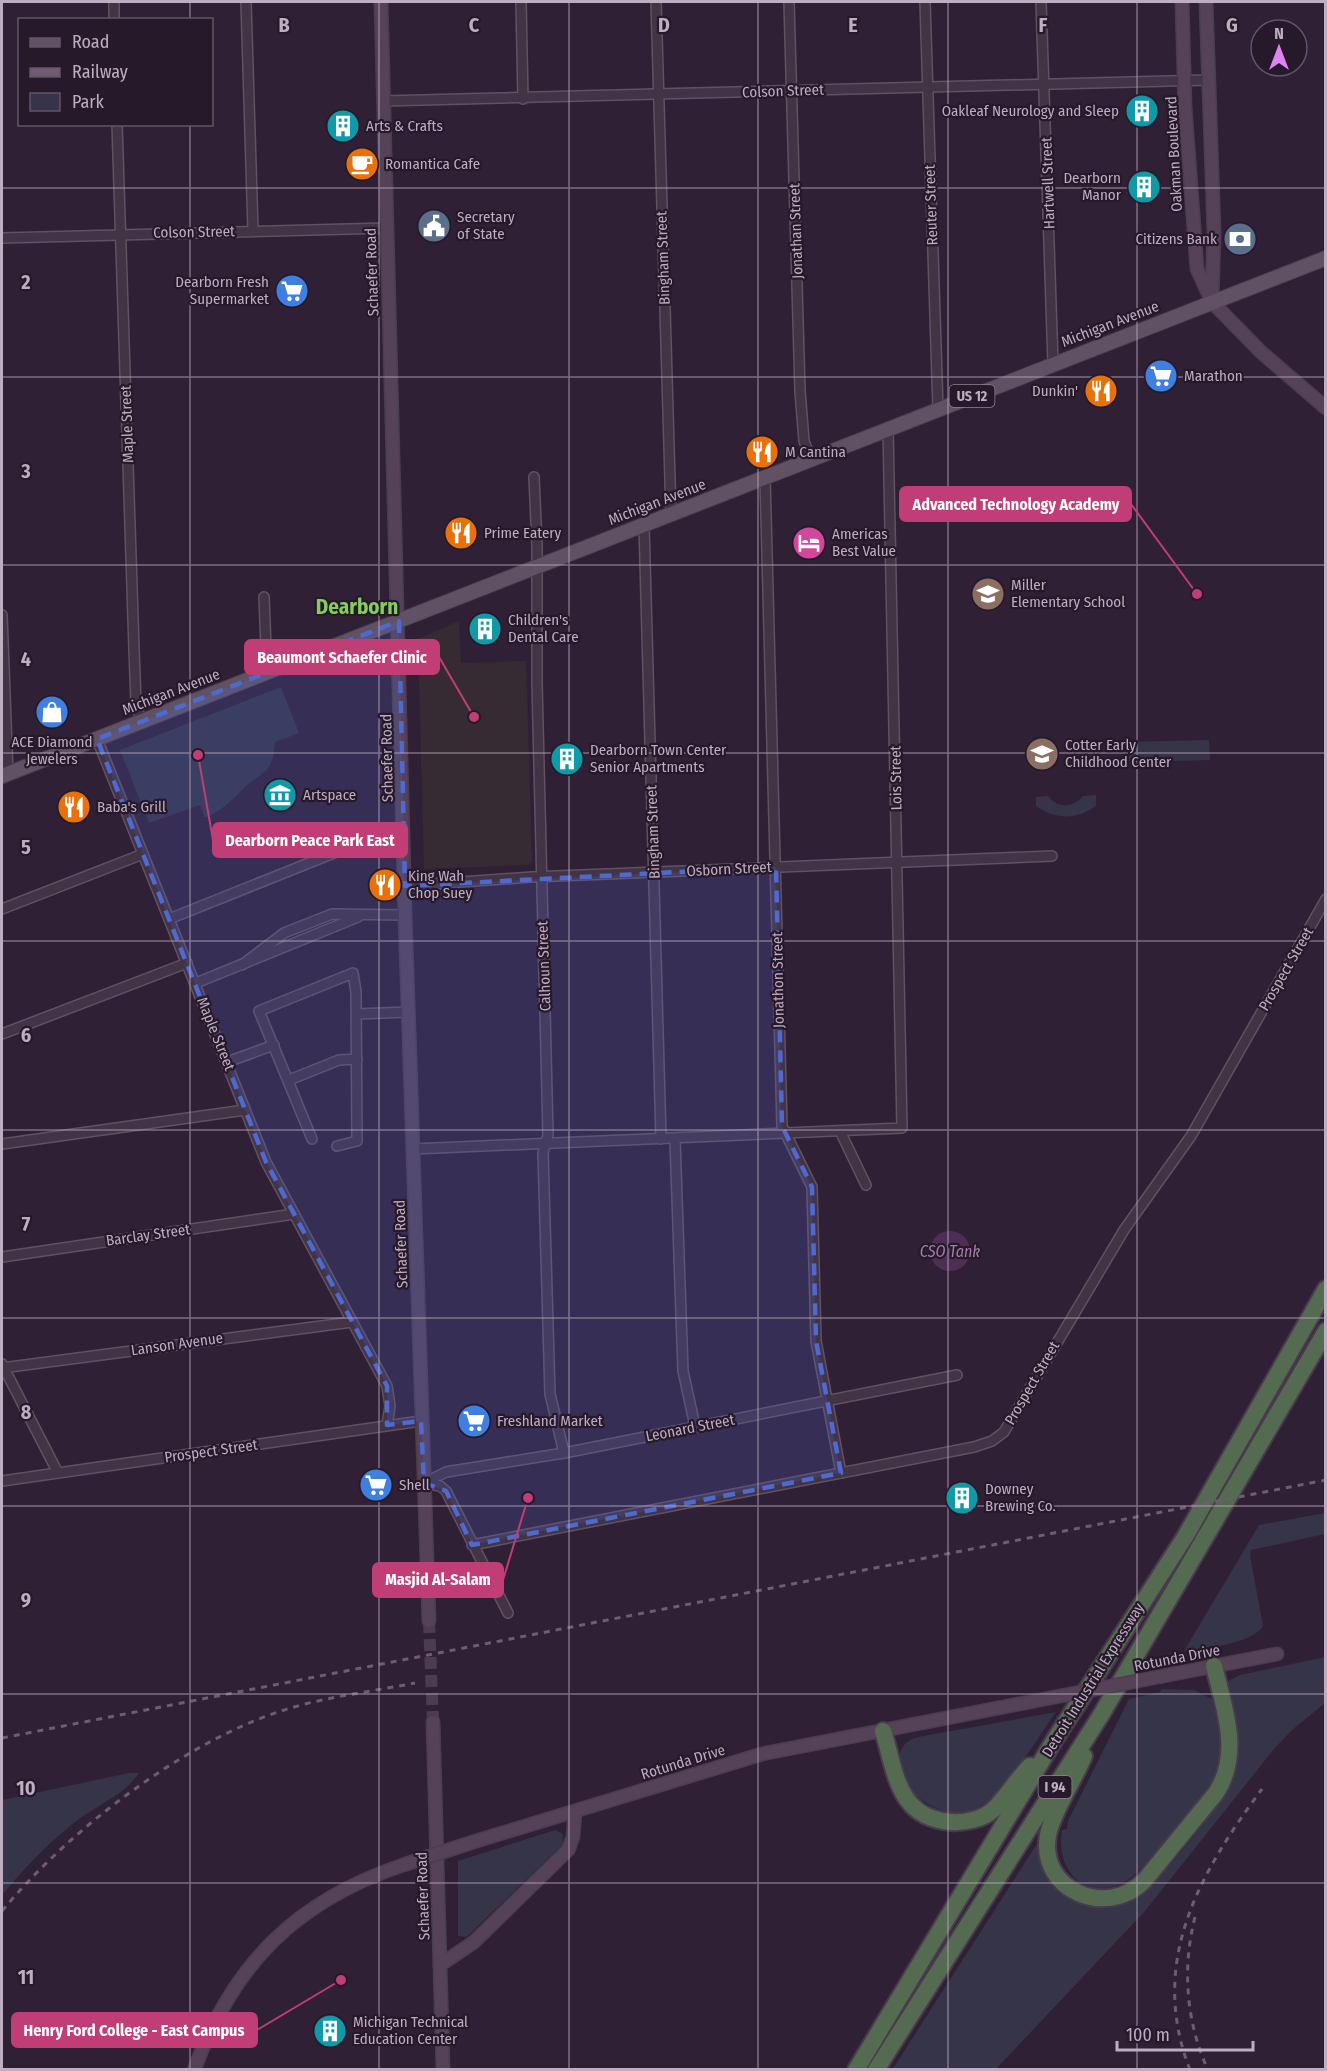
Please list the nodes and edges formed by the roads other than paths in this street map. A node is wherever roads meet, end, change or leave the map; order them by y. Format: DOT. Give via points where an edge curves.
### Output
graph roads {
  1 [pos="114,2"];
  2 [pos="246,2"];
  3 [pos="381,2"];
  4 [pos="521,2"];
  5 [pos="656,2"];
  6 [pos="789,2"];
  7 [pos="925,2"];
  8 [pos="1041,2"];
  9 [pos="1182,2"];
  10 [pos="1206,2"];
  11 [pos="114,18"];
  12 [pos="1184,80"];
  13 [pos="1208,80"];
  14 [pos="1044,84"];
  15 [pos="928,87"];
  16 [pos="792,91"];
  17 [pos="658,95"];
  18 [pos="523,99"];
  19 [pos="383,101"];
  20 [pos="1185,107"];
  21 [pos="1208,108"];
  22 [pos="117,126"];
  23 [pos="386,228"];
  24 [pos="253,231"];
  25 [pos="120,234"];
  26 [pos="2,237"];
  27 [pos="1326,258"];
  28 [pos="1212,302"];
  29 [pos="1053,364"];
  30 [pos="1326,408"];
  31 [pos="938,409"];
  32 [pos="888,429"];
  33 [pos="811,460"];
  34 [pos="534,477"];
  35 [pos="765,477"];
  36 [pos="671,514"];
  37 [pos="644,525"];
  38 [pos="537,567"];
  39 [pos="264,597"];
  40 [pos="2,615"];
  41 [pos="399,621"];
  42 [pos="267,673"];
  43 [pos="141,722"];
  44 [pos="98,739"];
  45 [pos="4,775"];
  46 [pos="404,825"];
  47 [pos="143,854"];
  48 [pos="1052,856"];
  49 [pos="898,862"];
  50 [pos="776,867"];
  51 [pos="655,872"];
  52 [pos="541,877"];
  53 [pos="405,886"];
  54 [pos="1326,899"];
  55 [pos="2,909"];
  56 [pos="405,915"];
  57 [pos="169,919"];
  58 [pos="187,963"];
  59 [pos="196,983"];
  60 [pos="409,1012"];
  61 [pos="357,1014"];
  62 [pos="2,1034"];
  63 [pos="274,1045"];
  64 [pos="357,1059"];
  65 [pos="227,1062"];
  66 [pos="289,1080"];
  67 [pos="245,1110"];
  68 [pos="840,1131"];
  69 [pos="784,1133"];
  70 [pos="312,1139"];
  71 [pos="661,1139"];
  72 [pos="675,1140"];
  73 [pos="2,1144"];
  74 [pos="546,1145"];
  75 [pos="337,1146"];
  76 [pos="413,1149"];
  77 [pos="866,1185"];
  78 [pos="294,1214"];
  79 [pos="2,1257"];
  80 [pos="1326,1288"];
  81 [pos="352,1322"];
  82 [pos="1326,1331"];
  83 [pos="2,1367"];
  84 [pos="957,1376"];
  85 [pos="827,1401"];
  86 [pos="421,1421"];
  87 [pos="387,1425"];
  88 [pos="695,1426"];
  89 [pos="564,1453"];
  90 [pos="58,1473"];
  91 [pos="842,1473"];
  92 [pos="2,1481"];
  93 [pos="424,1483"];
  94 [pos="472,1545"];
  95 [pos="508,1613"];
  96 [pos="429,1621"];
  97 [pos="1276,1654"];
  98 [pos="1214,1666"];
  99 [pos="1101,1715"];
  100 [pos="433,1722"];
  101 [pos="883,1731"];
  102 [pos="1055,1739"];
  103 [pos="575,1812"];
  104 [pos="440,1965"];
  105 [pos="195,2070"];
  106 [pos="443,2070"];
  107 [pos="856,2070"];
  108 [pos="876,2070"];
  1 -- 11 [label="street"];
  2 -- 24 [label="street"];
  3 -- 19 [label="main road, Schaefer Road"];
  4 -- 18 [label="street"];
  5 -- 17 [label="street, Bingham Street"];
  6 -- 16 [label="street, Jonathan Street"];
  7 -- 15 [label="street, Reuter Street"];
  8 -- 14 [label="street, Hartwell Street"];
  9 -- 12 [label="main road, Oakman Boulevard"];
  10 -- 13 [label="main road"];
  12 -- 13 [label="street, Colson Street"];
  12 -- 14 [label="street, Colson Street"];
  12 -- 20 [label="main road, Oakman Boulevard"];
  13 -- 21 [label="main road"];
  14 -- 15 [label="street, Colson Street"];
  14 -- 29 [label="street, Hartwell Street"];
  15 -- 16 [label="street, Colson Street"];
  15 -- 31 [label="street, Reuter Street"];
  16 -- 17 [label="street, Colson Street"];
  16 -- 33 [label="street, Jonathan Street" via="800,391 804,441"];
  17 -- 18 [label="street, Colson Street"];
  17 -- 36 [label="street, Bingham Street"];
  18 -- 19 [label="street, Colson Street"];
  19 -- 23 [label="main road, Schaefer Road"];
  20 -- 21 [label="main road" via="1197,101"];
  20 -- 28 [label="main road, Oakman Boulevard" via="1197,269"];
  21 -- 28 [label="main road" via="1214,232"];
  22 -- 25 [label="street, Maple Street"];
  23 -- 24 [label="street, Colson Street"];
  23 -- 41 [label="main road, Schaefer Road"];
  24 -- 25 [label="street, Colson Street"];
  25 -- 26 [label="street, Colson Street"];
  25 -- 43 [label="street, Maple Street" via="136,702"];
  27 -- 28 [label="main road, Michigan Avenue / US 12"];
  28 -- 29 [label="main road, Michigan Avenue / US 12"];
  28 -- 30 [label="main road, Oakman Boulevard" via="1261,352"];
  29 -- 31 [label="main road, Michigan Avenue / US 12"];
  31 -- 32 [label="main road, Michigan Avenue / US 12"];
  32 -- 33 [label="main road, Michigan Avenue / US 12"];
  32 -- 49 [label="street, Lois Street"];
  33 -- 35 [label="main road, Michigan Avenue / US 12"];
  34 -- 38 [label="street, Calhoun Street"];
  35 -- 36 [label="main road, Michigan Avenue / US 12"];
  35 -- 50 [label="street, Jonathon Street"];
  36 -- 37 [label="main road, Michigan Avenue / US 12"];
  37 -- 38 [label="main road, Michigan Avenue / US 12"];
  37 -- 51 [label="street, Bingham Street"];
  38 -- 41 [label="main road, Michigan Avenue / US 12"];
  38 -- 52 [label="street, Calhoun Street"];
  39 -- 42 [label="street"];
  40 -- 45 [label="street"];
  41 -- 42 [label="main road, Michigan Avenue / US 12"];
  41 -- 46 [label="main road, Schaefer Road"];
  42 -- 43 [label="main road, Michigan Avenue / US 12"];
  43 -- 44 [label="main road, Michigan Avenue / US 12"];
  44 -- 45 [label="main road, Michigan Avenue / US 12"];
  44 -- 47 [label="street, Maple Street"];
  46 -- 53 [label="main road, Schaefer Road"];
  46 -- 57 [label="street"];
  47 -- 55 [label="street"];
  47 -- 57 [label="street, Maple Street"];
  48 -- 49 [label="street, Osborn Street"];
  49 -- 50 [label="street, Osborn Street"];
  49 -- 68 [label="street, Lois Street" via="902,1128"];
  50 -- 51 [label="street, Osborn Street"];
  50 -- 69 [label="street, Jonathon Street"];
  51 -- 52 [label="street, Osborn Street"];
  51 -- 71 [label="street, Bingham Street"];
  52 -- 53 [label="street, Osborn Street"];
  52 -- 74 [label="street, Calhoun Street"];
  53 -- 56 [label="main road, Schaefer Road"];
  54 -- 91 [label="street, Prospect Street" via="1191,1136 1124,1230 1003,1433 974,1447"];
  56 -- 59 [label="street" via="360,916"];
  56 -- 60 [label="main road, Schaefer Road"];
  57 -- 58 [label="street, Maple Street"];
  58 -- 59 [label="street, Maple Street"];
  58 -- 62 [label="street"];
  59 -- 65 [label="street, Maple Street"];
  60 -- 61 [label="street"];
  60 -- 76 [label="main road, Schaefer Road"];
  61 -- 63 [label="street" via="353,973 259,1011"];
  61 -- 64 [label="street"];
  63 -- 65 [label="street"];
  63 -- 66 [label="street"];
  64 -- 66 [label="street" via="339,1060"];
  64 -- 75 [label="street" via="357,1141"];
  65 -- 67 [label="street, Maple Street"];
  66 -- 70 [label="street"];
  67 -- 73 [label="street"];
  67 -- 78 [label="street, Maple Street" via="266,1162"];
  68 -- 69 [label="street"];
  68 -- 77 [label="street"];
  69 -- 72 [label="street"];
  69 -- 85 [label="street, Jonathon Street" via="812,1187 816,1341"];
  71 -- 72 [label="street"];
  71 -- 74 [label="street"];
  72 -- 88 [label="street" via="683,1371"];
  74 -- 76 [label="street"];
  74 -- 89 [label="street, Calhoun Street" via="543,1153 550,1394"];
  76 -- 86 [label="main road, Schaefer Road"];
  78 -- 79 [label="street, Barclay Street"];
  78 -- 81 [label="street, Maple Street"];
  80 -- 102 [label="highway, Detroit Industrial Expressway / I 94" via="1185,1537"];
  81 -- 83 [label="street, Lanson Avenue"];
  81 -- 87 [label="street, Maple Street" via="387,1386"];
  82 -- 99 [label="highway, Detroit Industrial Expressway / I 94"];
  83 -- 90 [label="street"];
  84 -- 85 [label="street, Leonard Street"];
  85 -- 88 [label="street, Leonard Street"];
  85 -- 91 [label="street, Jonathon Street"];
  86 -- 87 [label="street, Prospect Street"];
  86 -- 93 [label="main road, Schaefer Road"];
  87 -- 90 [label="street, Prospect Street"];
  88 -- 89 [label="street, Leonard Street"];
  89 -- 93 [label="street, Leonard Street" via="446,1472"];
  90 -- 92 [label="street, Prospect Street"];
  91 -- 94 [label="street, Prospect Street"];
  93 -- 94 [label="street" via="446,1491"];
  93 -- 96 [label="main road, Schaefer Road"];
  94 -- 95 [label="street"];
  97 -- 98 [label="main road, Rotunda Drive"];
  98 -- 99 [label="highway" via="1230,1740 1229,1766 1224,1778 1144,1881 1132,1891 1108,1899 1083,1896 1062,1882 1050,1861 1047,1843"];
  98 -- 101 [label="main road, Rotunda Drive, bridge"];
  99 -- 108 [label="highway, Detroit Industrial Expressway / I 94"];
  100 -- 104 [label="main road, Schaefer Road"];
  101 -- 102 [label="highway" via="903,1796 926,1815 957,1822 993,1810"];
  101 -- 103 [label="main road, Rotunda Drive" via="762,1754"];
  102 -- 107 [label="highway, Detroit Industrial Expressway / I 94"];
  103 -- 104 [label="main road" via="568,1850 474,1941"];
  103 -- 105 [label="main road, Rotunda Drive, bridge" via="403,1865 327,1898 273,1940 246,1970 209,2030"];
  104 -- 106 [label="main road, Schaefer Road"];
}
